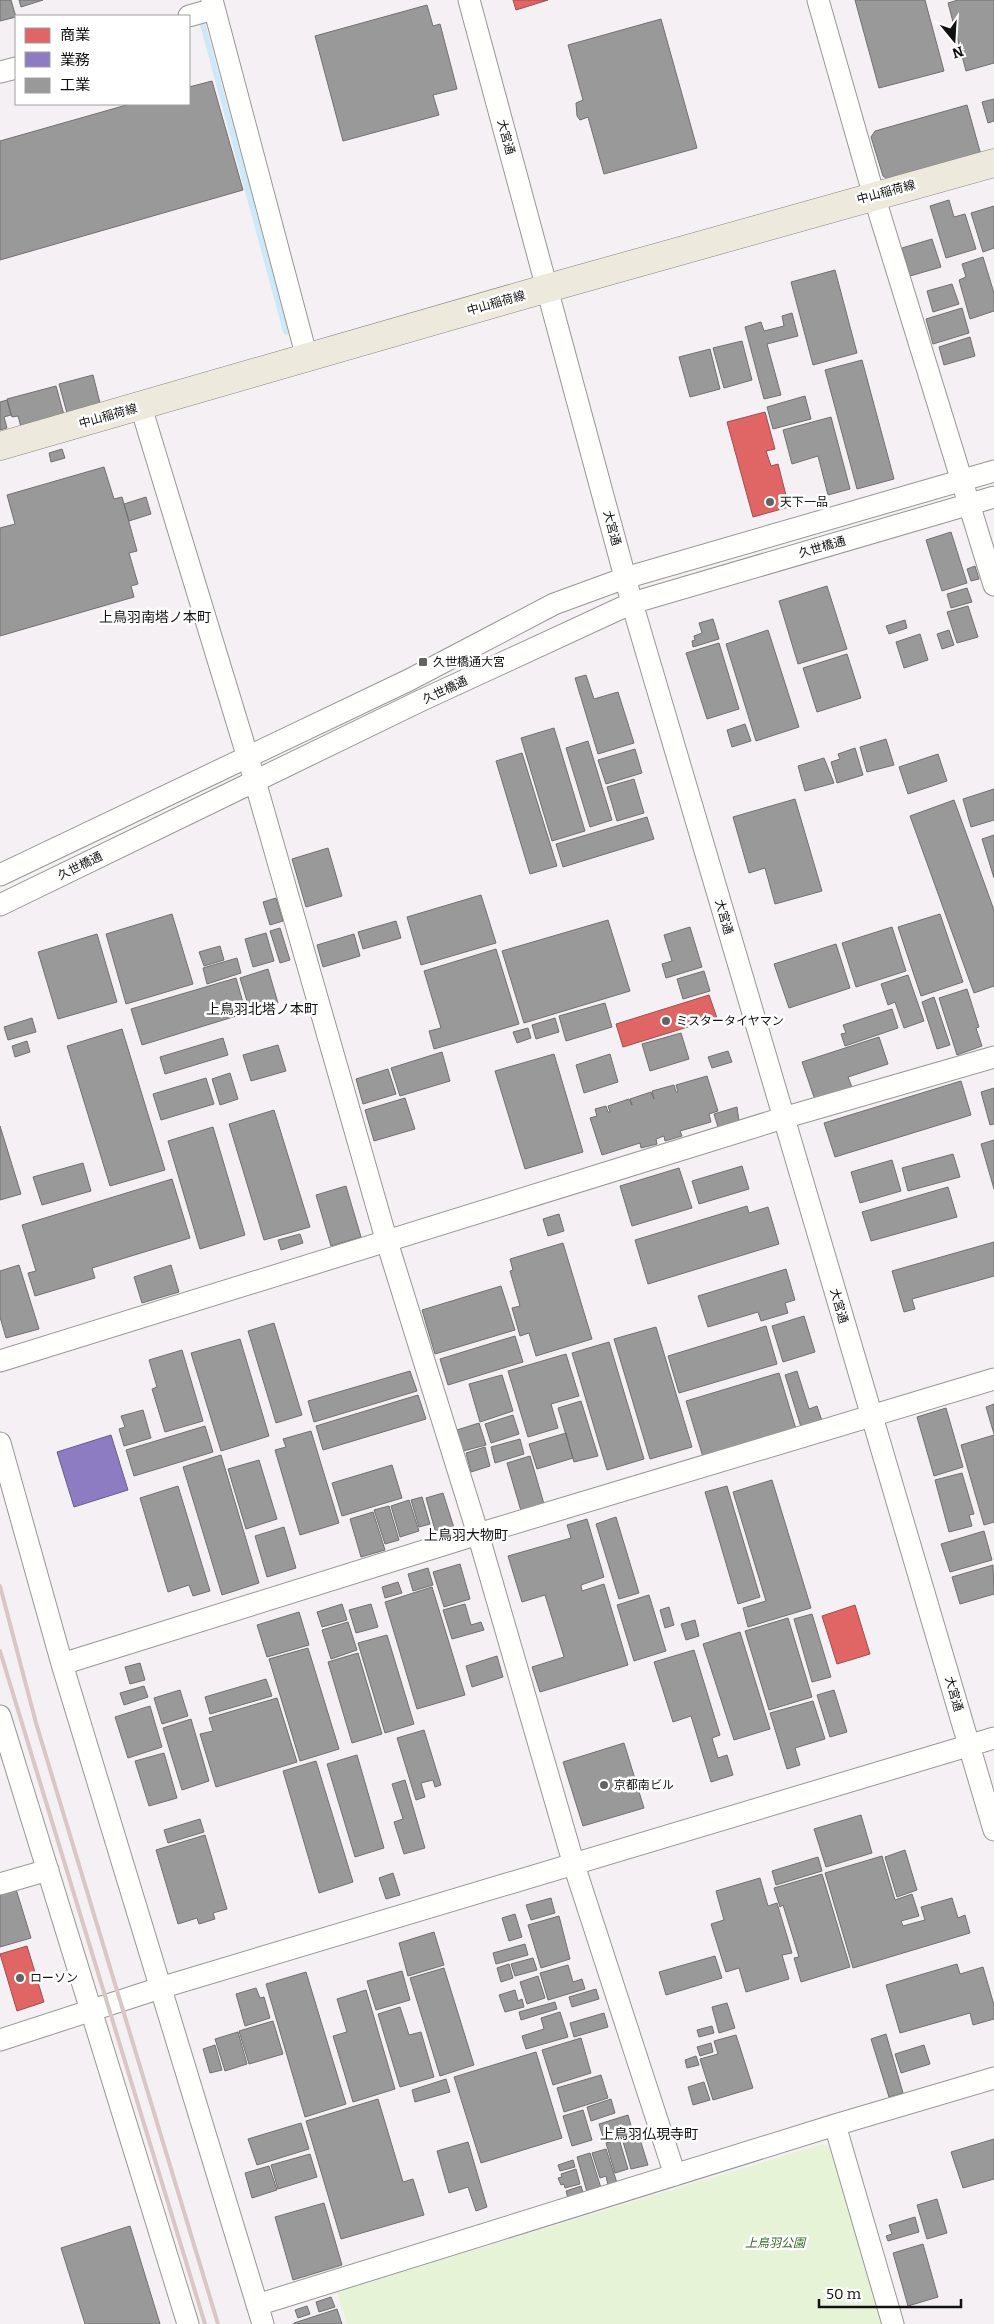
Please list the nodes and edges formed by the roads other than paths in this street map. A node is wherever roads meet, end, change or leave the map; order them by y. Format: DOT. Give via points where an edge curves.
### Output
graph roads {
  1 [pos="469,0"];
  2 [pos="818,0"];
  3 [pos="213,4"];
  4 [pos="190,16"];
  5 [pos="15,68"];
  6 [pos="0,72"];
  7 [pos="994,163"];
  8 [pos="874,196"];
  9 [pos="548,288"];
  10 [pos="307,358"];
  11 [pos="141,406"];
  12 [pos="0,446"];
  13 [pos="994,470"];
  14 [pos="962,480"];
  15 [pos="994,497"];
  16 [pos="968,504"];
  17 [pos="811,524"];
  18 [pos="818,548"];
  19 [pos="625,578"];
  20 [pos="994,585"];
  21 [pos="632,603"];
  22 [pos="409,680"];
  23 [pos="420,701"];
  24 [pos="247,758"];
  25 [pos="255,781"];
  26 [pos="95,830"];
  27 [pos="105,854"];
  28 [pos="0,875"];
  29 [pos="0,905"];
  30 [pos="994,1057"];
  31 [pos="783,1118"];
  32 [pos="387,1242"];
  33 [pos="0,1361"];
  34 [pos="994,1379"];
  35 [pos="872,1417"];
  36 [pos="0,1443"];
  37 [pos="478,1534"];
  38 [pos="62,1664"];
  39 [pos="0,1716"];
  40 [pos="994,1738"];
  41 [pos="969,1745"];
  42 [pos="994,1830"];
  43 [pos="574,1865"];
  44 [pos="48,1870"];
  45 [pos="0,1884"];
  46 [pos="160,1988"];
  47 [pos="92,2010"];
  48 [pos="0,2040"];
  49 [pos="994,2078"];
  50 [pos="835,2125"];
  51 [pos="675,2175"];
  52 [pos="260,2314"];
  53 [pos="188,2324"];
  54 [pos="893,2324"];
  1 -- 9 [label="street, 大宮通"];
  2 -- 8 [label="street"];
  3 -- 4 [label="street"];
  3 -- 10 [label="street"];
  5 -- 6 [label="street"];
  7 -- 8 [label="main road, 中山稲荷線"];
  8 -- 9 [label="main road, 中山稲荷線"];
  8 -- 14 [label="street"];
  9 -- 10 [label="main road, 中山稲荷線"];
  9 -- 19 [label="street, 大宮通"];
  10 -- 11 [label="main road, 中山稲荷線"];
  11 -- 12 [label="main road, 中山稲荷線"];
  11 -- 24 [label="street"];
  13 -- 14 [label="street, 久世橋通"];
  14 -- 16 [label="street"];
  14 -- 17 [label="street, 久世橋通"];
  15 -- 16 [label="street, 久世橋通"];
  16 -- 18 [label="street, 久世橋通"];
  16 -- 20 [label="street"];
  17 -- 18 [label="street"];
  17 -- 19 [label="street, 久世橋通"];
  18 -- 21 [label="street, 久世橋通"];
  19 -- 21 [label="street, 大宮通"];
  19 -- 22 [label="street, 久世橋通" via="554,604"];
  21 -- 23 [label="street, 久世橋通"];
  21 -- 31 [label="street, 大宮通"];
  22 -- 23 [label="street"];
  22 -- 24 [label="street, 久世橋通"];
  23 -- 25 [label="street, 久世橋通"];
  24 -- 25 [label="street"];
  24 -- 26 [label="street, 久世橋通"];
  25 -- 27 [label="street, 久世橋通"];
  25 -- 32 [label="street"];
  26 -- 27 [label="street"];
  26 -- 28 [label="street, 久世橋通"];
  27 -- 29 [label="street, 久世橋通"];
  30 -- 31 [label="street"];
  31 -- 32 [label="street"];
  31 -- 35 [label="street, 大宮通"];
  32 -- 33 [label="street"];
  32 -- 37 [label="street"];
  34 -- 35 [label="street"];
  35 -- 37 [label="street"];
  35 -- 41 [label="street, 大宮通"];
  36 -- 38 [label="street"];
  37 -- 38 [label="street"];
  37 -- 43 [label="street"];
  38 -- 46 [label="street"];
  39 -- 44 [label="street"];
  40 -- 41 [label="street"];
  41 -- 42 [label="street, 大宮通"];
  41 -- 43 [label="street"];
  43 -- 46 [label="street"];
  43 -- 51 [label="street"];
  44 -- 45 [label="street"];
  44 -- 47 [label="street"];
  46 -- 47 [label="street"];
  46 -- 52 [label="street"];
  47 -- 48 [label="street"];
  47 -- 53 [label="street"];
  49 -- 50 [label="street"];
  50 -- 51 [label="street"];
  50 -- 54 [label="street"];
  51 -- 52 [label="street"];
}
